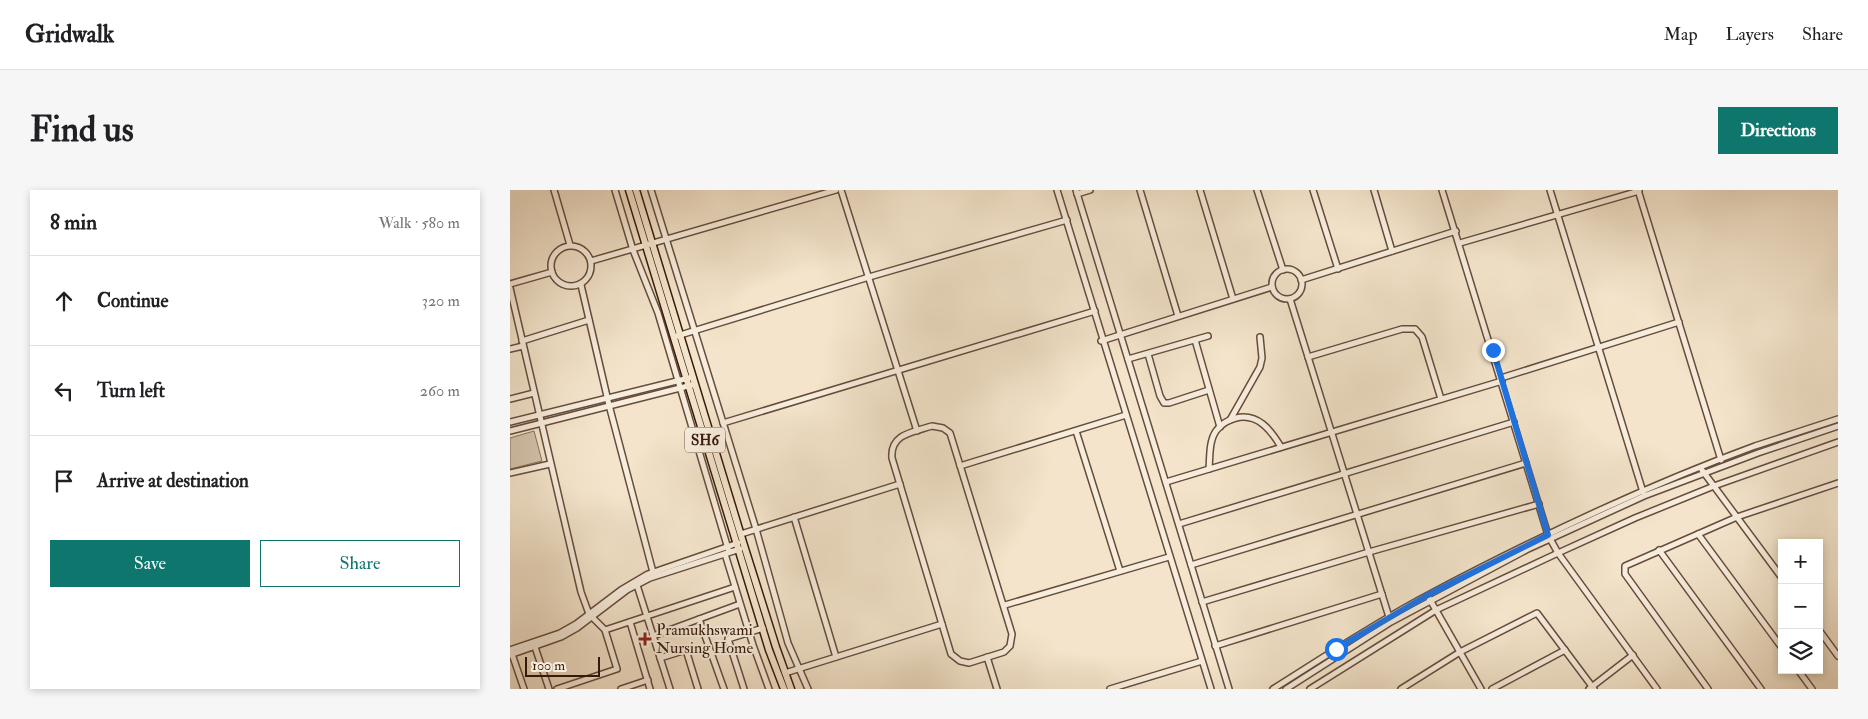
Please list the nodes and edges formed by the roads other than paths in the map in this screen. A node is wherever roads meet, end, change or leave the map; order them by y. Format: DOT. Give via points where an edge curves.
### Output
graph roads {
  1 [pos="554,190"];
  2 [pos="615,190"];
  3 [pos="629,190"];
  4 [pos="636,190"];
  5 [pos="651,190"];
  6 [pos="836,190"];
  7 [pos="841,190"];
  8 [pos="1056,190"];
  9 [pos="1090,190"];
  10 [pos="1140,190"];
  11 [pos="1200,190"];
  12 [pos="1257,190"];
  13 [pos="1312,190"];
  14 [pos="1374,190"];
  15 [pos="1442,190"];
  16 [pos="1550,190"];
  17 [pos="1639,190"];
  18 [pos="1077,192"];
  19 [pos="1557,215"];
  20 [pos="1066,221"];
  21 [pos="1456,231"];
  22 [pos="666,240"];
  23 [pos="1460,243"];
  24 [pos="650,245"];
  25 [pos="570,246"];
  26 [pos="633,250"];
  27 [pos="1392,251"];
  28 [pos="591,261"];
  29 [pos="1338,268"];
  30 [pos="1283,270"];
  31 [pos="552,272"];
  32 [pos="869,277"];
  33 [pos="1301,280"];
  34 [pos="510,284"];
  35 [pos="581,285"];
  36 [pos="1272,287"];
  37 [pos="510,288"];
  38 [pos="1234,299"];
  39 [pos="1290,299"];
  40 [pos="512,302"];
  41 [pos="1093,312"];
  42 [pos="1178,316"];
  43 [pos="589,320"];
  44 [pos="518,322"];
  45 [pos="1679,322"];
  46 [pos="510,325"];
  47 [pos="694,331"];
  48 [pos="1121,334"];
  49 [pos="677,336"];
  50 [pos="1208,336"];
  51 [pos="1260,337"];
  52 [pos="1102,340"];
  53 [pos="1194,340"];
  54 [pos="523,344"];
  55 [pos="1598,348"];
  56 [pos="510,349"];
  57 [pos="1148,354"];
  58 [pos="1308,357"];
  59 [pos="1128,359"];
  60 [pos="898,371"];
  61 [pos="689,378"];
  62 [pos="1501,379"];
  63 [pos="677,380"];
  64 [pos="692,385"];
  65 [pos="679,387"];
  66 [pos="1209,390"];
  67 [pos="534,393"];
  68 [pos="607,397"];
  69 [pos="510,399"];
  70 [pos="1441,399"];
  71 [pos="609,405"];
  72 [pos="539,415"];
  73 [pos="1125,416"];
  74 [pos="1838,419"];
  75 [pos="1230,420"];
  76 [pos="510,422"];
  77 [pos="724,422"];
  78 [pos="1514,422"];
  79 [pos="541,423"];
  80 [pos="1838,426"];
  81 [pos="1220,427"];
  82 [pos="510,431"];
  83 [pos="917,431"];
  84 [pos="1076,431"];
  85 [pos="1332,432"];
  86 [pos="1838,442"];
  87 [pos="1282,447"];
  88 [pos="1721,460"];
  89 [pos="1526,463"];
  90 [pos="550,464"];
  91 [pos="960,466"];
  92 [pos="1210,469"];
  93 [pos="1702,470"];
  94 [pos="510,473"];
  95 [pos="1345,474"];
  96 [pos="1166,482"];
  97 [pos="1838,483"];
  98 [pos="900,484"];
  99 [pos="1714,486"];
  100 [pos="1643,492"];
  101 [pos="1538,504"];
  102 [pos="1357,514"];
  103 [pos="1737,516"];
  104 [pos="794,517"];
  105 [pos="1178,524"];
  106 [pos="756,529"];
  107 [pos="741,534"];
  108 [pos="1698,534"];
  109 [pos="1549,537"];
  110 [pos="741,546"];
  111 [pos="1660,550"];
  112 [pos="727,551"];
  113 [pos="1369,552"];
  114 [pos="1558,554"];
  115 [pos="1168,557"];
  116 [pos="1191,565"];
  117 [pos="1120,571"];
  118 [pos="1778,572"];
  119 [pos="654,574"];
  120 [pos="636,582"];
  121 [pos="735,587"];
  122 [pos="1382,594"];
  123 [pos="1429,598"];
  124 [pos="1202,602"];
  125 [pos="740,604"];
  126 [pos="1004,605"];
  127 [pos="1436,610"];
  128 [pos="590,615"];
  129 [pos="647,616"];
  130 [pos="1389,617"];
  131 [pos="699,619"];
  132 [pos="630,622"];
  133 [pos="942,624"];
  134 [pos="763,628"];
  135 [pos="604,630"];
  136 [pos="749,632"];
  137 [pos="1823,635"];
  138 [pos="653,636"];
  139 [pos="1778,643"];
  140 [pos="1215,646"];
  141 [pos="535,647"];
  142 [pos="1565,650"];
  143 [pos="1460,652"];
  144 [pos="1837,652"];
  145 [pos="511,653"];
  146 [pos="1634,655"];
  147 [pos="836,657"];
  148 [pos="660,658"];
  149 [pos="987,658"];
  150 [pos="1201,662"];
  151 [pos="798,668"];
  152 [pos="785,673"];
  153 [pos="1801,674"];
  154 [pos="648,680"];
  155 [pos="1592,688"];
  156 [pos="524,689"];
  157 [pos="549,689"];
  158 [pos="557,689"];
  159 [pos="621,689"];
  160 [pos="650,689"];
  161 [pos="670,689"];
  162 [pos="698,689"];
  163 [pos="724,689"];
  164 [pos="744,689"];
  165 [pos="769,689"];
  166 [pos="784,689"];
  167 [pos="791,689"];
  168 [pos="808,689"];
  169 [pos="997,689"];
  170 [pos="1110,689"];
  171 [pos="1209,689"];
  172 [pos="1229,689"];
  173 [pos="1273,689"];
  174 [pos="1286,689"];
  175 [pos="1310,689"];
  176 [pos="1401,689"];
  177 [pos="1481,689"];
  178 [pos="1492,689"];
  179 [pos="1657,689"];
  180 [pos="1708,689"];
  181 [pos="1762,689"];
  182 [pos="1812,689"];
  1 -- 25 [label="street"];
  2 -- 26 [label="street"];
  3 -- 24 [label="main road, SH6"];
  4 -- 24 [label="main road, SH6"];
  5 -- 22 [label="street"];
  6 -- 22 [label="street"];
  7 -- 32 [label="street"];
  8 -- 20 [label="street"];
  9 -- 18 [label="street"];
  10 -- 42 [label="street"];
  11 -- 38 [label="street"];
  12 -- 30 [label="street"];
  13 -- 29 [label="street"];
  14 -- 27 [label="street"];
  15 -- 21 [label="street"];
  16 -- 19 [label="street"];
  17 -- 19 [label="street"];
  17 -- 45 [label="street"];
  18 -- 48 [label="street"];
  19 -- 23 [label="street"];
  19 -- 55 [label="street"];
  20 -- 32 [label="street"];
  20 -- 41 [label="street"];
  21 -- 23 [label="street"];
  21 -- 27 [label="street"];
  22 -- 24 [label="street"];
  22 -- 47 [label="street"];
  23 -- 62 [label="street"];
  24 -- 26 [label="street"];
  24 -- 49 [label="main road, SH6"];
  25 -- 28 [label="street" via="584,250"];
  25 -- 31 [label="street" via="556,253"];
  26 -- 28 [label="street"];
  26 -- 63 [label="street" via="658,313"];
  27 -- 29 [label="street"];
  28 -- 35 [label="street" via="591,273"];
  29 -- 33 [label="street"];
  30 -- 33 [label="street" via="1295,272"];
  30 -- 36 [label="street" via="1274,276"];
  31 -- 34 [label="street"];
  31 -- 35 [label="street" via="565,286"];
  32 -- 47 [label="street"];
  32 -- 60 [label="street"];
  33 -- 39 [label="street" via="1299,293"];
  35 -- 43 [label="street"];
  36 -- 38 [label="street"];
  36 -- 39 [label="street" via="1278,297"];
  37 -- 40 [label="street"];
  38 -- 42 [label="street"];
  39 -- 58 [label="street"];
  40 -- 44 [label="street"];
  41 -- 52 [label="street"];
  41 -- 60 [label="street"];
  42 -- 48 [label="street"];
  43 -- 54 [label="street"];
  43 -- 68 [label="street"];
  44 -- 46 [label="street"];
  44 -- 54 [label="street"];
  45 -- 55 [label="street"];
  45 -- 88 [label="street"];
  47 -- 49 [label="street"];
  47 -- 77 [label="street"];
  48 -- 52 [label="street"];
  48 -- 59 [label="street"];
  49 -- 61 [label="main road, SH6"];
  50 -- 53 [label="street"];
  51 -- 75 [label="street" via="1260,367"];
  52 -- 73 [label="street"];
  53 -- 57 [label="street"];
  53 -- 66 [label="street"];
  54 -- 56 [label="street"];
  54 -- 67 [label="street"];
  55 -- 62 [label="street"];
  55 -- 100 [label="street"];
  57 -- 59 [label="street"];
  57 -- 66 [label="street" via="1164,403"];
  58 -- 70 [label="street" via="1402,329 1415,330 1422,337"];
  58 -- 85 [label="street"];
  59 -- 96 [label="street"];
  60 -- 77 [label="street"];
  60 -- 83 [label="street"];
  61 -- 63 [label="street"];
  61 -- 64 [label="main road, SH6"];
  62 -- 70 [label="street"];
  62 -- 78 [label="street"];
  63 -- 65 [label="street"];
  63 -- 68 [label="street"];
  64 -- 65 [label="street"];
  64 -- 107 [label="main road, SH6"];
  64 -- 110 [label="main road, SH6"];
  65 -- 71 [label="street"];
  65 -- 112 [label="street"];
  66 -- 81 [label="street"];
  67 -- 69 [label="street"];
  67 -- 72 [label="street"];
  68 -- 71 [label="street"];
  68 -- 72 [label="street"];
  70 -- 85 [label="street"];
  71 -- 79 [label="street"];
  71 -- 119 [label="street"];
  72 -- 76 [label="street"];
  72 -- 79 [label="street"];
  73 -- 84 [label="street"];
  73 -- 115 [label="street"];
  74 -- 88 [label="street"];
  75 -- 81 [label="street"];
  75 -- 87 [label="street" via="1244,416 1257,420 1272,431"];
  77 -- 106 [label="street"];
  78 -- 89 [label="street"];
  78 -- 95 [label="street"];
  79 -- 82 [label="street"];
  79 -- 90 [label="street"];
  80 -- 93 [label="street"];
  81 -- 92 [label="street" via="1210,446"];
  83 -- 91 [label="street" via="932,426 950,433"];
  83 -- 98 [label="street" via="904,435 891,449"];
  84 -- 91 [label="street"];
  84 -- 117 [label="street"];
  85 -- 87 [label="street"];
  85 -- 95 [label="street"];
  86 -- 99 [label="street"];
  87 -- 92 [label="street"];
  88 -- 93 [label="street"];
  89 -- 101 [label="street"];
  89 -- 102 [label="street"];
  90 -- 94 [label="street"];
  90 -- 128 [label="street" via="581,592"];
  91 -- 126 [label="street"];
  92 -- 96 [label="street"];
  93 -- 99 [label="street"];
  93 -- 100 [label="street"];
  93 -- 109 [label="street"];
  95 -- 102 [label="street"];
  95 -- 105 [label="street"];
  96 -- 105 [label="street"];
  97 -- 103 [label="street"];
  98 -- 104 [label="street"];
  98 -- 133 [label="street"];
  99 -- 103 [label="street"];
  99 -- 114 [label="street"];
  100 -- 109 [label="street"];
  101 -- 109 [label="street"];
  101 -- 113 [label="street"];
  102 -- 113 [label="street"];
  102 -- 116 [label="street"];
  103 -- 108 [label="street"];
  103 -- 118 [label="street"];
  104 -- 106 [label="street"];
  104 -- 147 [label="street"];
  105 -- 116 [label="street"];
  106 -- 107 [label="street"];
  106 -- 151 [label="street"];
  107 -- 110 [label="main road, SH6"];
  108 -- 111 [label="street"];
  108 -- 139 [label="street"];
  109 -- 114 [label="street"];
  109 -- 123 [label="street"];
  110 -- 112 [label="street"];
  110 -- 134 [label="main road, SH6"];
  110 -- 152 [label="main road, SH6"];
  111 -- 180 [label="street" via="1627,564 1625,574"];
  111 -- 181 [label="street"];
  112 -- 119 [label="street"];
  112 -- 121 [label="street"];
  113 -- 122 [label="street"];
  113 -- 124 [label="street"];
  114 -- 127 [label="street"];
  114 -- 146 [label="street"];
  115 -- 117 [label="street"];
  115 -- 150 [label="street"];
  116 -- 124 [label="street"];
  117 -- 126 [label="street"];
  119 -- 120 [label="street"];
  120 -- 128 [label="street"];
  120 -- 129 [label="street"];
  121 -- 125 [label="street"];
  121 -- 129 [label="street"];
  122 -- 130 [label="street"];
  122 -- 140 [label="street"];
  123 -- 127 [label="street"];
  123 -- 130 [label="street"];
  123 -- 174 [label="street"];
  124 -- 140 [label="street"];
  125 -- 131 [label="street"];
  125 -- 136 [label="street"];
  126 -- 149 [label="street" via="1012,634 1010,646 1004,652"];
  127 -- 143 [label="street"];
  127 -- 175 [label="street"];
  128 -- 135 [label="street"];
  128 -- 141 [label="street" via="561,637"];
  128 -- 145 [label="street" via="560,633"];
  129 -- 132 [label="street"];
  129 -- 138 [label="street"];
  130 -- 173 [label="street"];
  131 -- 138 [label="street"];
  131 -- 163 [label="street"];
  132 -- 135 [label="street"];
  132 -- 154 [label="street"];
  133 -- 147 [label="street"];
  133 -- 149 [label="street" via="951,654 960,661 969,663"];
  134 -- 136 [label="street"];
  134 -- 166 [label="main road, SH6"];
  135 -- 158 [label="street" via="617,669"];
  136 -- 164 [label="street" via="728,639"];
  136 -- 165 [label="street"];
  137 -- 144 [label="street"];
  138 -- 148 [label="street"];
  140 -- 172 [label="street"];
  141 -- 145 [label="street"];
  141 -- 157 [label="street"];
  142 -- 143 [label="street" via="1537,612"];
  142 -- 155 [label="street"];
  142 -- 178 [label="street"];
  143 -- 176 [label="street"];
  143 -- 177 [label="street"];
  145 -- 156 [label="street"];
  146 -- 155 [label="street"];
  146 -- 179 [label="street"];
  147 -- 151 [label="street"];
  148 -- 161 [label="street"];
  148 -- 162 [label="street" via="686,650"];
  149 -- 169 [label="street"];
  150 -- 170 [label="street"];
  150 -- 171 [label="street"];
  151 -- 152 [label="street"];
  151 -- 168 [label="street"];
  152 -- 167 [label="main road, SH6"];
  153 -- 182 [label="street"];
  154 -- 159 [label="street"];
  154 -- 160 [label="street"];
}
